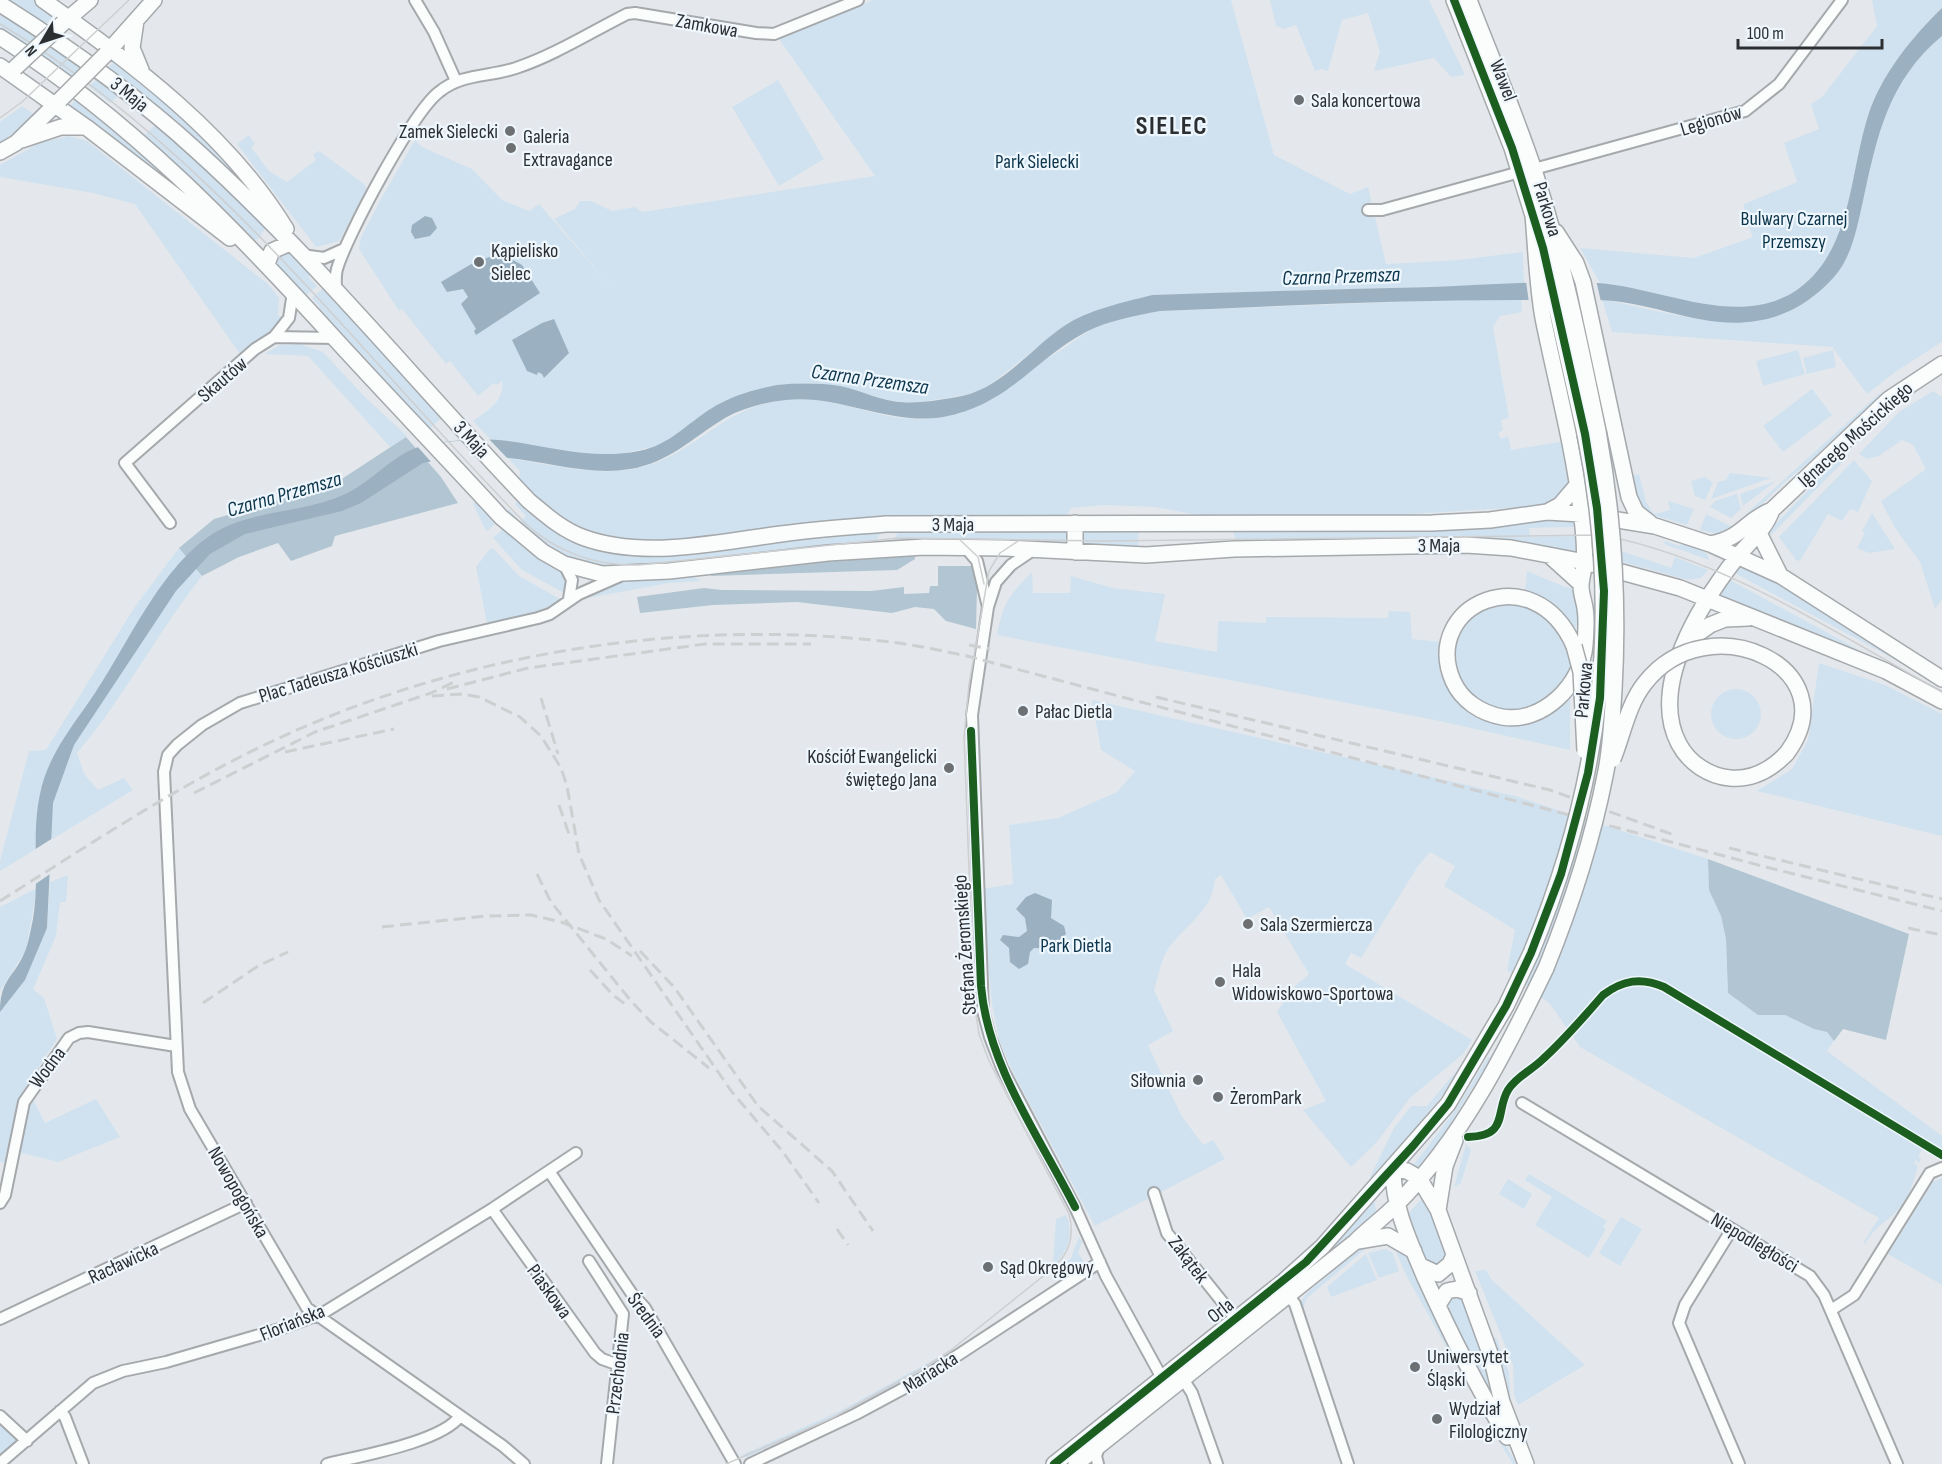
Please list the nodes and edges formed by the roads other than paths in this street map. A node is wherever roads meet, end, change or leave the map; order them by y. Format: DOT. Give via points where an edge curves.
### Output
graph roads {
  1 [pos="43,0"];
  2 [pos="90,0"];
  3 [pos="154,0"];
  4 [pos="415,0"];
  5 [pos="858,0"];
  6 [pos="1454,0"];
  7 [pos="1469,0"];
  8 [pos="1842,0"];
  9 [pos="0,4"];
  10 [pos="137,19"];
  11 [pos="65,21"];
  12 [pos="0,38"];
  13 [pos="108,51"];
  14 [pos="6,72"];
  15 [pos="144,75"];
  16 [pos="456,81"];
  17 [pos="57,102"];
  18 [pos="86,127"];
  19 [pos="16,142"];
  20 [pos="0,152"];
  21 [pos="1527,171"];
  22 [pos="1368,210"];
  23 [pos="290,243"];
  24 [pos="344,249"];
  25 [pos="302,255"];
  26 [pos="271,268"];
  27 [pos="1556,269"];
  28 [pos="293,292"];
  29 [pos="336,292"];
  30 [pos="274,337"];
  31 [pos="335,338"];
  32 [pos="1942,364"];
  33 [pos="1592,433"];
  34 [pos="1577,485"];
  35 [pos="1772,510"];
  36 [pos="1547,512"];
  37 [pos="1581,514"];
  38 [pos="170,523"];
  39 [pos="1076,523"];
  40 [pos="1655,526"];
  41 [pos="1759,533"];
  42 [pos="1710,544"];
  43 [pos="965,547"];
  44 [pos="1036,549"];
  45 [pos="1075,552"];
  46 [pos="1550,556"];
  47 [pos="1738,556"];
  48 [pos="1585,562"];
  49 [pos="564,564"];
  50 [pos="623,575"];
  51 [pos="1780,576"];
  52 [pos="1581,584"];
  53 [pos="1706,598"];
  54 [pos="569,599"];
  55 [pos="988,607"];
  56 [pos="1753,617"];
  57 [pos="1687,641"];
  58 [pos="1942,679"];
  59 [pos="1942,701"];
  60 [pos="1588,773"];
  61 [pos="1606,775"];
  62 [pos="165,807"];
  63 [pos="177,1046"];
  64 [pos="1522,1103"];
  65 [pos="1464,1116"];
  66 [pos="576,1153"];
  67 [pos="1942,1168"];
  68 [pos="1393,1169"];
  69 [pos="549,1171"];
  70 [pos="1419,1178"];
  71 [pos="1154,1192"];
  72 [pos="0,1203"];
  73 [pos="246,1203"];
  74 [pos="1396,1205"];
  75 [pos="492,1209"];
  76 [pos="1438,1210"];
  77 [pos="1732,1229"];
  78 [pos="1355,1242"];
  79 [pos="1414,1251"];
  80 [pos="1454,1255"];
  81 [pos="589,1261"];
  82 [pos="1100,1262"];
  83 [pos="1420,1266"];
  84 [pos="1469,1293"];
  85 [pos="1288,1295"];
  86 [pos="1437,1305"];
  87 [pos="1831,1310"];
  88 [pos="1,1315"];
  89 [pos="316,1315"];
  90 [pos="1236,1319"];
  91 [pos="616,1364"];
  92 [pos="1162,1378"];
  93 [pos="1183,1379"];
  94 [pos="60,1411"];
  95 [pos="0,1416"];
  96 [pos="460,1416"];
  97 [pos="27,1442"];
  98 [pos="1100,1444"];
  99 [pos="0,1462"];
  100 [pos="83,1464"];
  101 [pos="327,1464"];
  102 [pos="524,1464"];
  103 [pos="607,1464"];
  104 [pos="735,1464"];
  105 [pos="750,1464"];
  106 [pos="1054,1464"];
  107 [pos="1076,1464"];
  108 [pos="1098,1464"];
  109 [pos="1217,1464"];
  110 [pos="1348,1464"];
  111 [pos="1525,1464"];
  112 [pos="1739,1464"];
  113 [pos="1897,1464"];
  1 -- 11 [label="street, 3 Maja"];
  2 -- 11 [label="street"];
  3 -- 10 [label="street"];
  4 -- 16 [label="street"];
  5 -- 16 [label="street, Zamkowa" via="774,34 635,13 515,68"];
  6 -- 21 [label="street, Wawel"];
  7 -- 21 [label="street, Wawel"];
  8 -- 21 [label="street, Legionów" via="1779,84 1745,111"];
  9 -- 23 [label="street, 3 Maja" via="69,48 152,111"];
  10 -- 13 [label="street"];
  10 -- 15 [label="street" via="132,48"];
  11 -- 13 [label="street, 3 Maja"];
  11 -- 14 [label="street, bridge"];
  12 -- 26 [label="street, 3 Maja" via="135,136"];
  13 -- 15 [label="street, 3 Maja"];
  13 -- 17 [label="street, bridge"];
  14 -- 17 [label="street"];
  15 -- 25 [label="street, 3 Maja" via="242,167 273,207"];
  16 -- 24 [label="street, Zamkowa" via="425,105"];
  17 -- 18 [label="street"];
  17 -- 19 [label="street"];
  18 -- 19 [label="street" via="61,127"];
  18 -- 26 [label="street"];
  19 -- 20 [label="street"];
  21 -- 22 [label="street, Legionów" via="1382,210"];
  21 -- 27 [label="street, Parkowa" via="1533,215"];
  21 -- 27 [label="street, Parkowa" via="1550,225"];
  23 -- 25 [label="street, 3 Maja"];
  23 -- 26 [label="street" via="272,250"];
  24 -- 25 [label="street" via="324,258"];
  24 -- 29 [label="street, Zamkowa" via="336,273"];
  25 -- 29 [label="street, 3 Maja"];
  26 -- 28 [label="street, 3 Maja"];
  27 -- 33 [label="street, Parkowa"];
  27 -- 34 [label="street" via="1543,316"];
  27 -- 40 [label="street" via="1595,331 1629,497 1636,512"];
  28 -- 30 [label="street" via="289,318"];
  28 -- 31 [label="street, 3 Maja"];
  29 -- 39 [label="street, 3 Maja" via="529,501 563,528 597,542 666,548 886,524"];
  30 -- 31 [label="street"];
  30 -- 38 [label="street, Skautów" via="125,463"];
  31 -- 49 [label="street, 3 Maja" via="515,531"];
  32 -- 35 [label="street, Ignacego Mościckiego" via="1889,399"];
  33 -- 60 [label="street, Parkowa, bridge" via="1604,591 1600,698"];
  33 -- 61 [label="street, Parkowa, bridge" via="1612,510 1617,605"];
  34 -- 36 [label="street" via="1560,505"];
  34 -- 37 [label="street"];
  35 -- 41 [label="street, Ignacego Mościckiego" via="1767,525"];
  35 -- 42 [label="street, Ignacego Mościckiego" via="1758,516 1734,537"];
  36 -- 37 [label="street, 3 Maja"];
  36 -- 39 [label="street, 3 Maja" via="1432,523"];
  37 -- 40 [label="street, 3 Maja"];
  37 -- 48 [label="street"];
  39 -- 45 [label="street"];
  40 -- 42 [label="street, 3 Maja"];
  41 -- 47 [label="street, Ignacego Mościckiego"];
  41 -- 51 [label="street"];
  42 -- 47 [label="street, 3 Maja"];
  43 -- 44 [label="street, 3 Maja"];
  43 -- 50 [label="street, 3 Maja" via="828,553"];
  43 -- 55 [label="street, Stefana Żeromskiego" via="977,561"];
  44 -- 45 [label="street, 3 Maja"];
  44 -- 55 [label="street, Stefana Żeromskiego" via="1002,573"];
  45 -- 46 [label="street, 3 Maja" via="1146,555 1234,549 1466,545"];
  46 -- 48 [label="street, 3 Maja"];
  46 -- 52 [label="street"];
  47 -- 51 [label="street"];
  47 -- 53 [label="street, Ignacego Mościckiego"];
  48 -- 52 [label="street"];
  48 -- 53 [label="street, 3 Maja"];
  49 -- 50 [label="street, 3 Maja"];
  49 -- 54 [label="street" via="572,580"];
  50 -- 54 [label="street, Plac Tadeusza Kościuszki"];
  51 -- 58 [label="street"];
  52 -- 60 [label="street, bridge" via="1584,654 1574,678 1555,700 1532,714 1508,718 1482,711 1461,695 1450,672 1447,653 1451,636 1464,615 1496,597 1522,597 1539,603 1554,615 1566,629 1577,655 1582,684"];
  53 -- 56 [label="street"];
  53 -- 57 [label="street, Ignacego Mościckiego"];
  54 -- 62 [label="street, Plac Tadeusza Kościuszki" via="538,618 439,641 240,703 193,731 168,755 164,772"];
  55 -- 82 [label="street, Stefana Żeromskiego" via="971,731 983,1006 998,1059"];
  56 -- 57 [label="street" via="1725,619"];
  56 -- 59 [label="street" via="1886,671"];
  57 -- 61 [label="street, Ignacego Mościckiego, bridge" via="1676,668 1668,702 1674,734 1686,755 1713,774 1738,778 1762,773 1787,753 1796,740 1802,716 1797,691 1780,665 1759,652 1734,646 1693,649 1670,660 1645,682"];
  60 -- 68 [label="street, Parkowa, bridge" via="1562,874 1506,1006 1448,1104"];
  61 -- 65 [label="street, Parkowa, bridge" via="1579,880 1546,968 1493,1071"];
  62 -- 63 [label="street, Nowopogońska"];
  63 -- 72 [label="street, Wodna" via="88,1032 69,1038 27,1095"];
  63 -- 73 [label="street, Nowopogońska" via="179,1081 190,1109"];
  64 -- 77 [label="street, Niepodległości"];
  65 -- 70 [label="street, Parkowa"];
  65 -- 76 [label="street" via="1445,1166"];
  66 -- 69 [label="street, Floriańska"];
  67 -- 87 [label="street" via="1930,1173 1854,1295"];
  68 -- 70 [label="street"];
  68 -- 74 [label="street"];
  68 -- 90 [label="street, Orla" via="1314,1255"];
  69 -- 75 [label="street, Floriańska"];
  69 -- 104 [label="street, Średnia" via="645,1308"];
  70 -- 74 [label="street, Orla"];
  70 -- 76 [label="street"];
  71 -- 90 [label="street, Zakątek" via="1167,1233"];
  73 -- 88 [label="street, Racławicka"];
  73 -- 89 [label="street, Nowopogońska" via="301,1299"];
  74 -- 78 [label="street, Orla"];
  74 -- 79 [label="street"];
  75 -- 89 [label="street, Floriańska"];
  75 -- 91 [label="street, Piaskowa" via="595,1353"];
  76 -- 80 [label="street"];
  77 -- 87 [label="street, Niepodległości" via="1810,1276"];
  77 -- 112 [label="street" via="1685,1305 1679,1323"];
  78 -- 79 [label="street" via="1388,1236"];
  78 -- 85 [label="street, Orla"];
  79 -- 83 [label="street"];
  80 -- 83 [label="street" via="1450,1264 1437,1274"];
  80 -- 84 [label="street"];
  81 -- 91 [label="street, Przechodnia" via="623,1314"];
  82 -- 92 [label="street, Stefana Żeromskiego"];
  82 -- 105 [label="street, Mariacka" via="923,1378"];
  83 -- 86 [label="street"];
  84 -- 86 [label="street" via="1447,1291"];
  84 -- 111 [label="street"];
  85 -- 93 [label="street, Orla"];
  85 -- 110 [label="street" via="1295,1304"];
  86 -- 111 [label="street" via="1461,1357"];
  87 -- 113 [label="street, Niepodległości"];
  89 -- 94 [label="street, Floriańska" via="207,1351 109,1376 93,1383"];
  89 -- 96 [label="street, Nowopogońska"];
  90 -- 92 [label="street, Orla"];
  91 -- 103 [label="street, Przechodnia"];
  92 -- 106 [label="street, Orla"];
  93 -- 98 [label="street, Orla"];
  93 -- 109 [label="street" via="1192,1392"];
  94 -- 97 [label="street, Floriańska"];
  94 -- 100 [label="street"];
  95 -- 97 [label="street"];
  96 -- 101 [label="street" via="452,1425 428,1437"];
  96 -- 102 [label="street, Nowopogońska"];
  97 -- 99 [label="street, Floriańska"];
  98 -- 107 [label="street, Orla"];
  98 -- 108 [label="street"];
}
